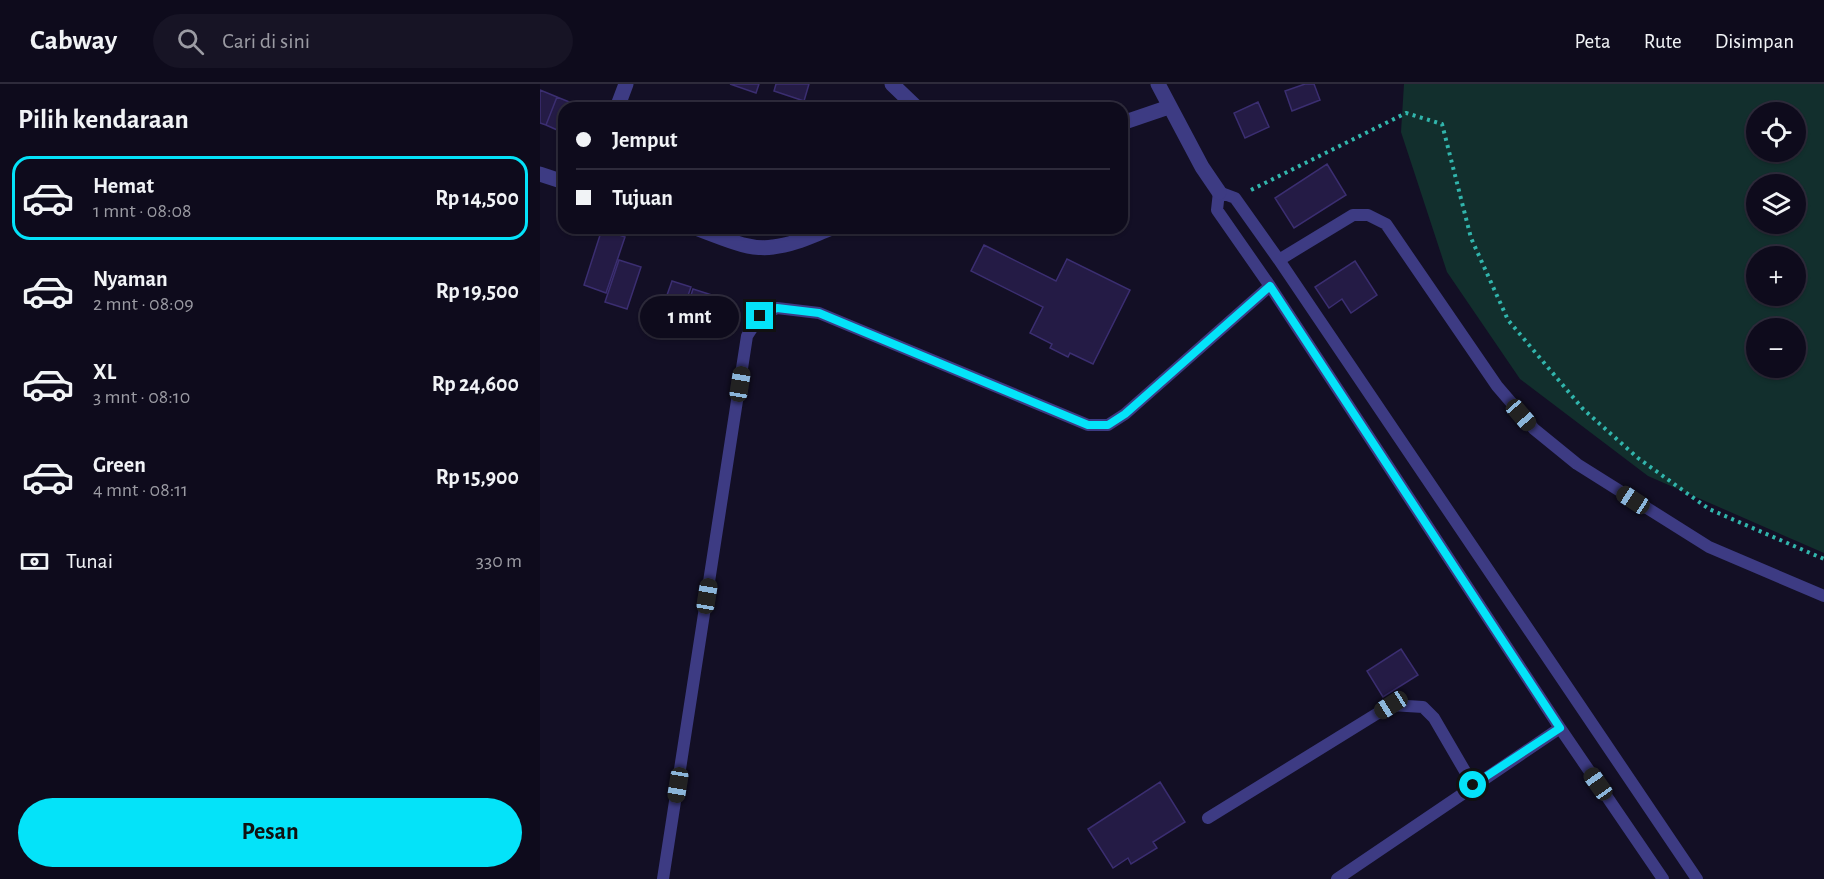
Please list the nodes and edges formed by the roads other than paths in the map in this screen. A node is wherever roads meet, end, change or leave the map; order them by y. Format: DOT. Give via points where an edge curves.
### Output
graph roads {
  1 [pos="626,84"];
  2 [pos="892,84"];
  3 [pos="1158,84"];
  4 [pos="619,102"];
  5 [pos="911,102"];
  6 [pos="1169,107"];
  7 [pos="1128,121"];
  8 [pos="540,174"];
  9 [pos="558,180"];
  10 [pos="1219,192"];
  11 [pos="712,234"];
  12 [pos="817,234"];
  13 [pos="1279,260"];
  14 [pos="1270,286"];
  15 [pos="1824,596"];
  16 [pos="1560,728"];
  17 [pos="1473,785"];
  18 [pos="1208,818"];
  19 [pos="663,879"];
  20 [pos="1337,879"];
  21 [pos="1663,879"];
  22 [pos="1697,879"];
  1 -- 4 [label="street"];
  2 -- 5 [label="street"];
  3 -- 6 [label="street"];
  6 -- 7 [label="street"];
  6 -- 10 [label="street"];
  8 -- 9 [label="street"];
  10 -- 13 [label="lane" via="1235,198"];
  10 -- 14 [label="lane" via="1217,210"];
  11 -- 12 [label="street" via="744,245 771,248"];
  13 -- 15 [label="lane" via="1353,215 1368,215 1386,224 1497,386 1534,429 1577,464 1708,547"];
  13 -- 22 [label="lane"];
  14 -- 16 [label="lane"];
  14 -- 19 [label="lane" via="1108,425 1088,425 819,313 777,308 760,316 747,336"];
  16 -- 17 [label="lane"];
  16 -- 21 [label="lane"];
  17 -- 18 [label="lane" via="1434,718 1423,707 1391,705"];
  17 -- 20 [label="lane"];
}
